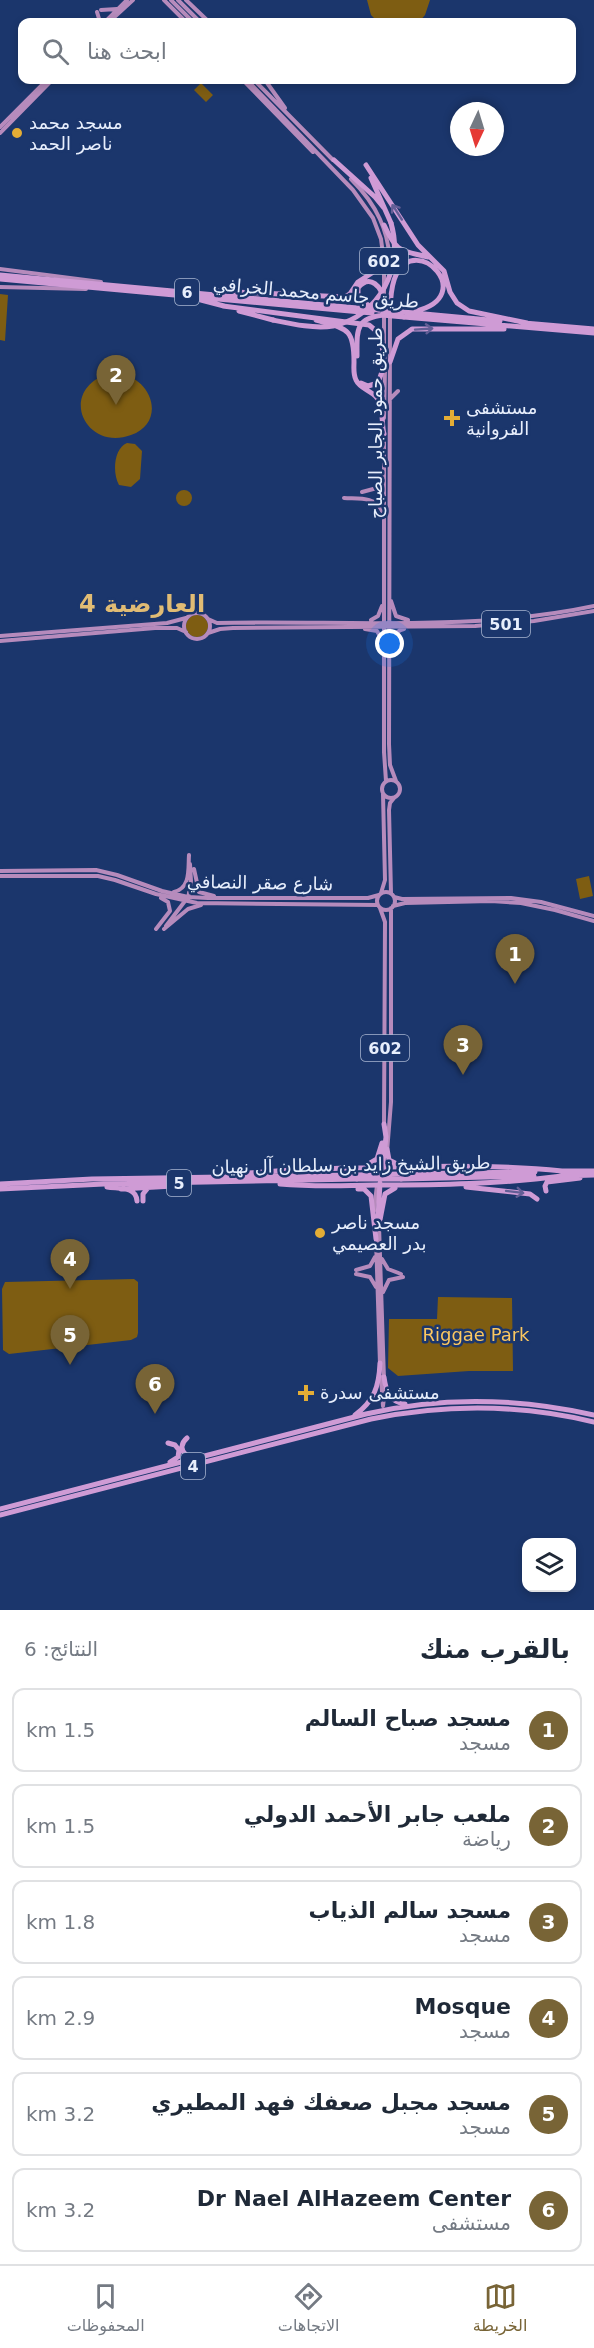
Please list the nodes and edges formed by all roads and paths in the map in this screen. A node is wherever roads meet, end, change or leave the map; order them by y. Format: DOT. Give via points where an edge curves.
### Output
graph roads {
  1 [pos="127,0"];
  2 [pos="132,0"];
  3 [pos="165,0"];
  4 [pos="171,0"];
  5 [pos="178,0"];
  6 [pos="186,0"];
  7 [pos="121,9"];
  8 [pos="100,18"];
  9 [pos="111,18"];
  10 [pos="119,18"];
  11 [pos="182,18"];
  12 [pos="189,18"];
  13 [pos="196,18"];
  14 [pos="205,18"];
  15 [pos="43,84"];
  16 [pos="48,84"];
  17 [pos="249,84"];
  18 [pos="258,84"];
  19 [pos="268,84"];
  20 [pos="293,119"];
  21 [pos="0,127"];
  22 [pos="0,133"];
  23 [pos="334,160"];
  24 [pos="384,208"];
  25 [pos="384,225"];
  26 [pos="382,249"];
  27 [pos="429,257"];
  28 [pos="2,269"];
  29 [pos="0,277"];
  30 [pos="123,286"];
  31 [pos="0,287"];
  32 [pos="179,291"];
  33 [pos="143,292"];
  34 [pos="152,293"];
  35 [pos="384,301"];
  36 [pos="223,306"];
  37 [pos="390,307"];
  38 [pos="375,311"];
  39 [pos="294,314"];
  40 [pos="405,314"];
  41 [pos="384,315"];
  42 [pos="527,323"];
  43 [pos="548,329"];
  44 [pos="594,332"];
  45 [pos="386,362"];
  46 [pos="390,380"];
  47 [pos="390,391"];
  48 [pos="390,400"];
  49 [pos="384,434"];
  50 [pos="384,468"];
  51 [pos="362,492"];
  52 [pos="344,498"];
  53 [pos="384,535"];
  54 [pos="384,577"];
  55 [pos="389,582"];
  56 [pos="384,588"];
  57 [pos="594,606"];
  58 [pos="594,611"];
  59 [pos="186,618"];
  60 [pos="208,619"];
  61 [pos="365,622"];
  62 [pos="386,624"];
  63 [pos="417,624"];
  64 [pos="344,627"];
  65 [pos="186,632"];
  66 [pos="208,633"];
  67 [pos="0,636"];
  68 [pos="0,642"];
  69 [pos="384,656"];
  70 [pos="389,659"];
  71 [pos="386,781"];
  72 [pos="396,781"];
  73 [pos="383,794"];
  74 [pos="394,798"];
  75 [pos="189,855"];
  76 [pos="190,864"];
  77 [pos="194,869"];
  78 [pos="0,874"];
  79 [pos="144,885"];
  80 [pos="136,888"];
  81 [pos="380,894"];
  82 [pos="393,895"];
  83 [pos="238,898"];
  84 [pos="186,900"];
  85 [pos="422,900"];
  86 [pos="226,904"];
  87 [pos="379,906"];
  88 [pos="392,907"];
  89 [pos="594,919"];
  90 [pos="156,929"];
  91 [pos="385,1009"];
  92 [pos="390,1010"];
  93 [pos="384,1124"];
  94 [pos="382,1143"];
  95 [pos="387,1149"];
  96 [pos="438,1166"];
  97 [pos="356,1167"];
  98 [pos="382,1167"];
  99 [pos="594,1171"];
  100 [pos="562,1173"];
  101 [pos="591,1175"];
  102 [pos="224,1177"];
  103 [pos="357,1177"];
  104 [pos="241,1182"];
  105 [pos="0,1183"];
  106 [pos="203,1183"];
  107 [pos="90,1185"];
  108 [pos="397,1185"];
  109 [pos="423,1185"];
  110 [pos="450,1185"];
  111 [pos="324,1187"];
  112 [pos="379,1187"];
  113 [pos="0,1189"];
  114 [pos="121,1189"];
  115 [pos="151,1189"];
  116 [pos="546,1191"];
  117 [pos="537,1199"];
  118 [pos="379,1222"];
  119 [pos="377,1243"];
  120 [pos="379,1296"];
  121 [pos="380,1363"];
  122 [pos="384,1377"];
  123 [pos="419,1404"];
  124 [pos="594,1415"];
  125 [pos="346,1419"];
  126 [pos="594,1422"];
  127 [pos="187,1438"];
  128 [pos="168,1443"];
  129 [pos="218,1452"];
  130 [pos="145,1471"];
  131 [pos="0,1509"];
  132 [pos="0,1515"];
  1 -- 7 [label="main road"];
  2 -- 7 [label="main road"];
  3 -- 11 [label="main road"];
  4 -- 12 [label="main road"];
  5 -- 13 [label="main road"];
  6 -- 14 [label="main road"];
  7 -- 8 [label="main road" via="99,11"];
  7 -- 9 [label="main road"];
  7 -- 10 [label="main road"];
  15 -- 21 [label="main road"];
  16 -- 22 [label="main road"];
  17 -- 26 [label="main road, طريق حمود الجابر الصباح / 602" via="366,205 377,226"];
  18 -- 20 [label="main road, طريق حمود الجابر الصباح / 602"];
  19 -- 20 [label="main road"];
  20 -- 23 [label="main road, طريق حمود الجابر الصباح / 602"];
  23 -- 24 [label="highway"];
  23 -- 25 [label="main road, طريق حمود الجابر الصباح / 602" via="366,195"];
  27 -- 24 [label="highway, one-way" via="366,165"];
  24 -- 36 [label="highway, bridge" via="396,247 392,270 367,309 326,327 273,320"];
  25 -- 27 [label="highway" via="399,248 408,254"];
  25 -- 37 [label="main road, طريق حمود الجابر الصباح / 602" via="390,254"];
  26 -- 32 [label="highway" via="378,269 341,298"];
  26 -- 35 [label="main road, طريق حمود الجابر الصباح / 602"];
  27 -- 42 [label="highway" via="444,271 453,298 461,307 477,314"];
  28 -- 30 [label="main road"];
  29 -- 30 [label="highway, طريق جاسم محمد الخرافي / 6"];
  29 -- 33 [label="highway, طريق جاسم محمد الخرافي / 6"];
  30 -- 32 [label="highway, طريق جاسم محمد الخرافي / 6"];
  31 -- 33 [label="main road"];
  32 -- 38 [label="highway, طريق جاسم محمد الخرافي / 6"];
  33 -- 34 [label="highway, طريق جاسم محمد الخرافي / 6"];
  34 -- 36 [label="highway"];
  34 -- 38 [label="highway, طريق جاسم محمد الخرافي / 6"];
  35 -- 38 [label="highway" via="377,284 362,283 358,298"];
  35 -- 45 [label="main road, طريق حمود الجابر الصباح / 602"];
  36 -- 39 [label="highway"];
  37 -- 40 [label="highway" via="395,278 401,268 415,261 432,265 442,279 440,296 431,306"];
  37 -- 45 [label="main road, طريق حمود الجابر الصباح / 602"];
  38 -- 40 [label="highway, طريق جاسم محمد الخرافي / 6, bridge"];
  38 -- 41 [label="highway, طريق جاسم محمد الخرافي / 6, bridge"];
  39 -- 45 [label="highway" via="373,326 382,338"];
  39 -- 49 [label="highway" via="329,324 352,336 355,380 380,402"];
  40 -- 41 [label="highway, طريق جاسم محمد الخرافي / 6, bridge"];
  40 -- 42 [label="highway, طريق جاسم محمد الخرافي / 6"];
  40 -- 43 [label="highway, طريق جاسم محمد الخرافي / 6"];
  41 -- 45 [label="highway, bridge" via="369,317 360,324 358,379 368,386 375,384"];
  42 -- 44 [label="highway, طريق جاسم محمد الخرافي / 6"];
  43 -- 44 [label="highway, طريق جاسم محمد الخرافي / 6"];
  45 -- 43 [label="highway, one-way" via="398,339 412,329"];
  45 -- 46 [label="main road, طريق حمود الجابر الصباح / 602"];
  45 -- 47 [label="main road"];
  45 -- 49 [label="main road, طريق حمود الجابر الصباح / 602"];
  46 -- 47 [label="main road, طريق حمود الجابر الصباح / 602"];
  46 -- 48 [label="main road" via="398,391"];
  47 -- 48 [label="main road, طريق حمود الجابر الصباح / 602"];
  48 -- 55 [label="main road, طريق حمود الجابر الصباح / 602"];
  49 -- 50 [label="main road, طريق حمود الجابر الصباح / 602"];
  50 -- 51 [label="main road" via="380,485"];
  50 -- 53 [label="main road, طريق حمود الجابر الصباح / 602"];
  52 -- 53 [label="main road" via="376,502 382,511"];
  53 -- 54 [label="main road, طريق حمود الجابر الصباح / 602"];
  54 -- 56 [label="main road, طريق حمود الجابر الصباح / 602"];
  54 -- 62 [label="main road"];
  55 -- 62 [label="main road, طريق حمود الجابر الصباح / 602"];
  55 -- 63 [label="main road" via="394,613"];
  56 -- 61 [label="main road" via="380,613"];
  56 -- 62 [label="main road, طريق حمود الجابر الصباح / 602"];
  57 -- 63 [label="main road, 501" via="516,618"];
  58 -- 63 [label="main road, 501" via="510,623"];
  59 -- 60 [label="main road" via="197,613"];
  59 -- 65 [label="main road"];
  59 -- 67 [label="main road" via="167,623"];
  60 -- 61 [label="main road" via="217,623"];
  60 -- 66 [label="main road"];
  61 -- 62 [label="main road"];
  62 -- 63 [label="main road, 501"];
  62 -- 64 [label="main road"];
  62 -- 69 [label="main road, طريق حمود الجابر الصباح / 602"];
  62 -- 70 [label="main road"];
  63 -- 70 [label="main road" via="395,633"];
  64 -- 66 [label="main road" via="226,628"];
  64 -- 69 [label="main road" via="377,631"];
  65 -- 66 [label="main road" via="195,638"];
  65 -- 68 [label="main road" via="177,628 141,629"];
  69 -- 71 [label="main road, طريق حمود الجابر الصباح / 602"];
  70 -- 72 [label="main road" via="390,765"];
  71 -- 72 [label="main road"];
  71 -- 73 [label="main road, 602"];
  72 -- 74 [label="main road" via="400,790"];
  73 -- 74 [label="main road"];
  73 -- 81 [label="main road, 602" via="385,880"];
  74 -- 82 [label="main road" via="389,810"];
  75 -- 79 [label="main road" via="183,889 171,892"];
  76 -- 84 [label="main road"];
  77 -- 83 [label="main road" via="201,893"];
  78 -- 79 [label="main road, شارع صقر النصافي" via="96,870"];
  78 -- 80 [label="main road, شارع صقر النصافي" via="98,876"];
  79 -- 84 [label="main road, شارع صقر النصافي"];
  80 -- 84 [label="main road, شارع صقر النصافي"];
  80 -- 90 [label="main road" via="169,904 168,915"];
  81 -- 82 [label="main road, شارع صقر النصافي"];
  81 -- 83 [label="main road, شارع صقر النصافي" via="368,898"];
  81 -- 87 [label="main road"];
  82 -- 85 [label="main road, شارع صقر النصافي"];
  82 -- 88 [label="main road"];
  83 -- 84 [label="main road, شارع صقر النصافي"];
  84 -- 86 [label="main road, شارع صقر النصافي"];
  84 -- 86 [label="main road" via="164,929 194,906"];
  85 -- 88 [label="main road, شارع صقر النصافي"];
  85 -- 89 [label="main road" via="509,900"];
  86 -- 87 [label="main road, شارع صقر النصافي"];
  87 -- 88 [label="main road, شارع صقر النصافي" via="386,910"];
  87 -- 91 [label="main road, 602" via="385,922"];
  88 -- 92 [label="main road, 602"];
  91 -- 92 [label="main road"];
  91 -- 93 [label="main road, 602"];
  92 -- 95 [label="main road, 602"];
  93 -- 94 [label="main road, 602"];
  93 -- 98 [label="highway"];
  94 -- 97 [label="highway" via="374,1162"];
  94 -- 98 [label="main road, 602"];
  95 -- 96 [label="highway" via="389,1160 395,1164"];
  95 -- 98 [label="main road, 602"];
  96 -- 98 [label="highway"];
  96 -- 100 [label="highway" via="512,1166"];
  96 -- 108 [label="highway" via="393,1170 390,1181"];
  97 -- 98 [label="highway"];
  97 -- 102 [label="highway" via="275,1170"];
  97 -- 111 [label="highway" via="371,1171 372,1180"];
  98 -- 112 [label="highway"];
  99 -- 100 [label="highway, طريق الشيخ زايد بن سلطان آل نهيان / 5"];
  100 -- 101 [label="highway, طريق الشيخ زايد بن سلطان آل نهيان / 5"];
  100 -- 103 [label="highway, طريق الشيخ زايد بن سلطان آل نهيان / 5, bridge"];
  100 -- 110 [label="highway" via="518,1181"];
  101 -- 116 [label="highway" via="547,1182"];
  102 -- 103 [label="highway, طريق الشيخ زايد بن سلطان آل نهيان / 5"];
  102 -- 105 [label="highway, طريق الشيخ زايد بن سلطان آل نهيان / 5"];
  103 -- 104 [label="highway, طريق الشيخ زايد بن سلطان آل نهيان / 5"];
  104 -- 106 [label="highway, طريق الشيخ زايد بن سلطان آل نهيان / 5"];
  104 -- 111 [label="highway"];
  106 -- 107 [label="highway, طريق الشيخ زايد بن سلطان آل نهيان / 5"];
  106 -- 115 [label="highway"];
  107 -- 113 [label="highway, طريق الشيخ زايد بن سلطان آل نهيان / 5"];
  107 -- 114 [label="highway"];
  108 -- 109 [label="highway"];
  108 -- 112 [label="highway"];
  109 -- 110 [label="highway"];
  109 -- 118 [label="highway" via="387,1191"];
  110 -- 117 [label="highway, one-way" via="528,1194"];
  111 -- 112 [label="highway"];
  111 -- 119 [label="highway" via="364,1189 370,1194"];
  112 -- 118 [label="highway"];
  112 -- 119 [label="main road"];
  114 -- 115 [label="highway"];
  114 -- 115 [label="highway" via="134,1192 140,1201 144,1191"];
  118 -- 119 [label="main road"];
  119 -- 120 [label="main road"];
  119 -- 120 [label="main road" via="372,1264 356,1272 373,1279"];
  119 -- 120 [label="main road" via="386,1267 402,1275 388,1281"];
  120 -- 121 [label="main road"];
  120 -- 122 [label="main road"];
  121 -- 122 [label="main road" via="383,1406"];
  121 -- 125 [label="highway" via="378,1386 371,1401"];
  122 -- 123 [label="highway" via="391,1399"];
  123 -- 124 [label="highway, 4" via="510,1402"];
  123 -- 125 [label="highway, 4"];
  125 -- 129 [label="highway, 4"];
  126 -- 132 [label="highway, 4" via="510,1409 455,1408 405,1413"];
  127 -- 129 [label="highway" via="182,1446 186,1455"];
  128 -- 130 [label="highway" via="178,1447 178,1457"];
  129 -- 130 [label="highway, 4"];
  130 -- 131 [label="highway, 4"];
}
